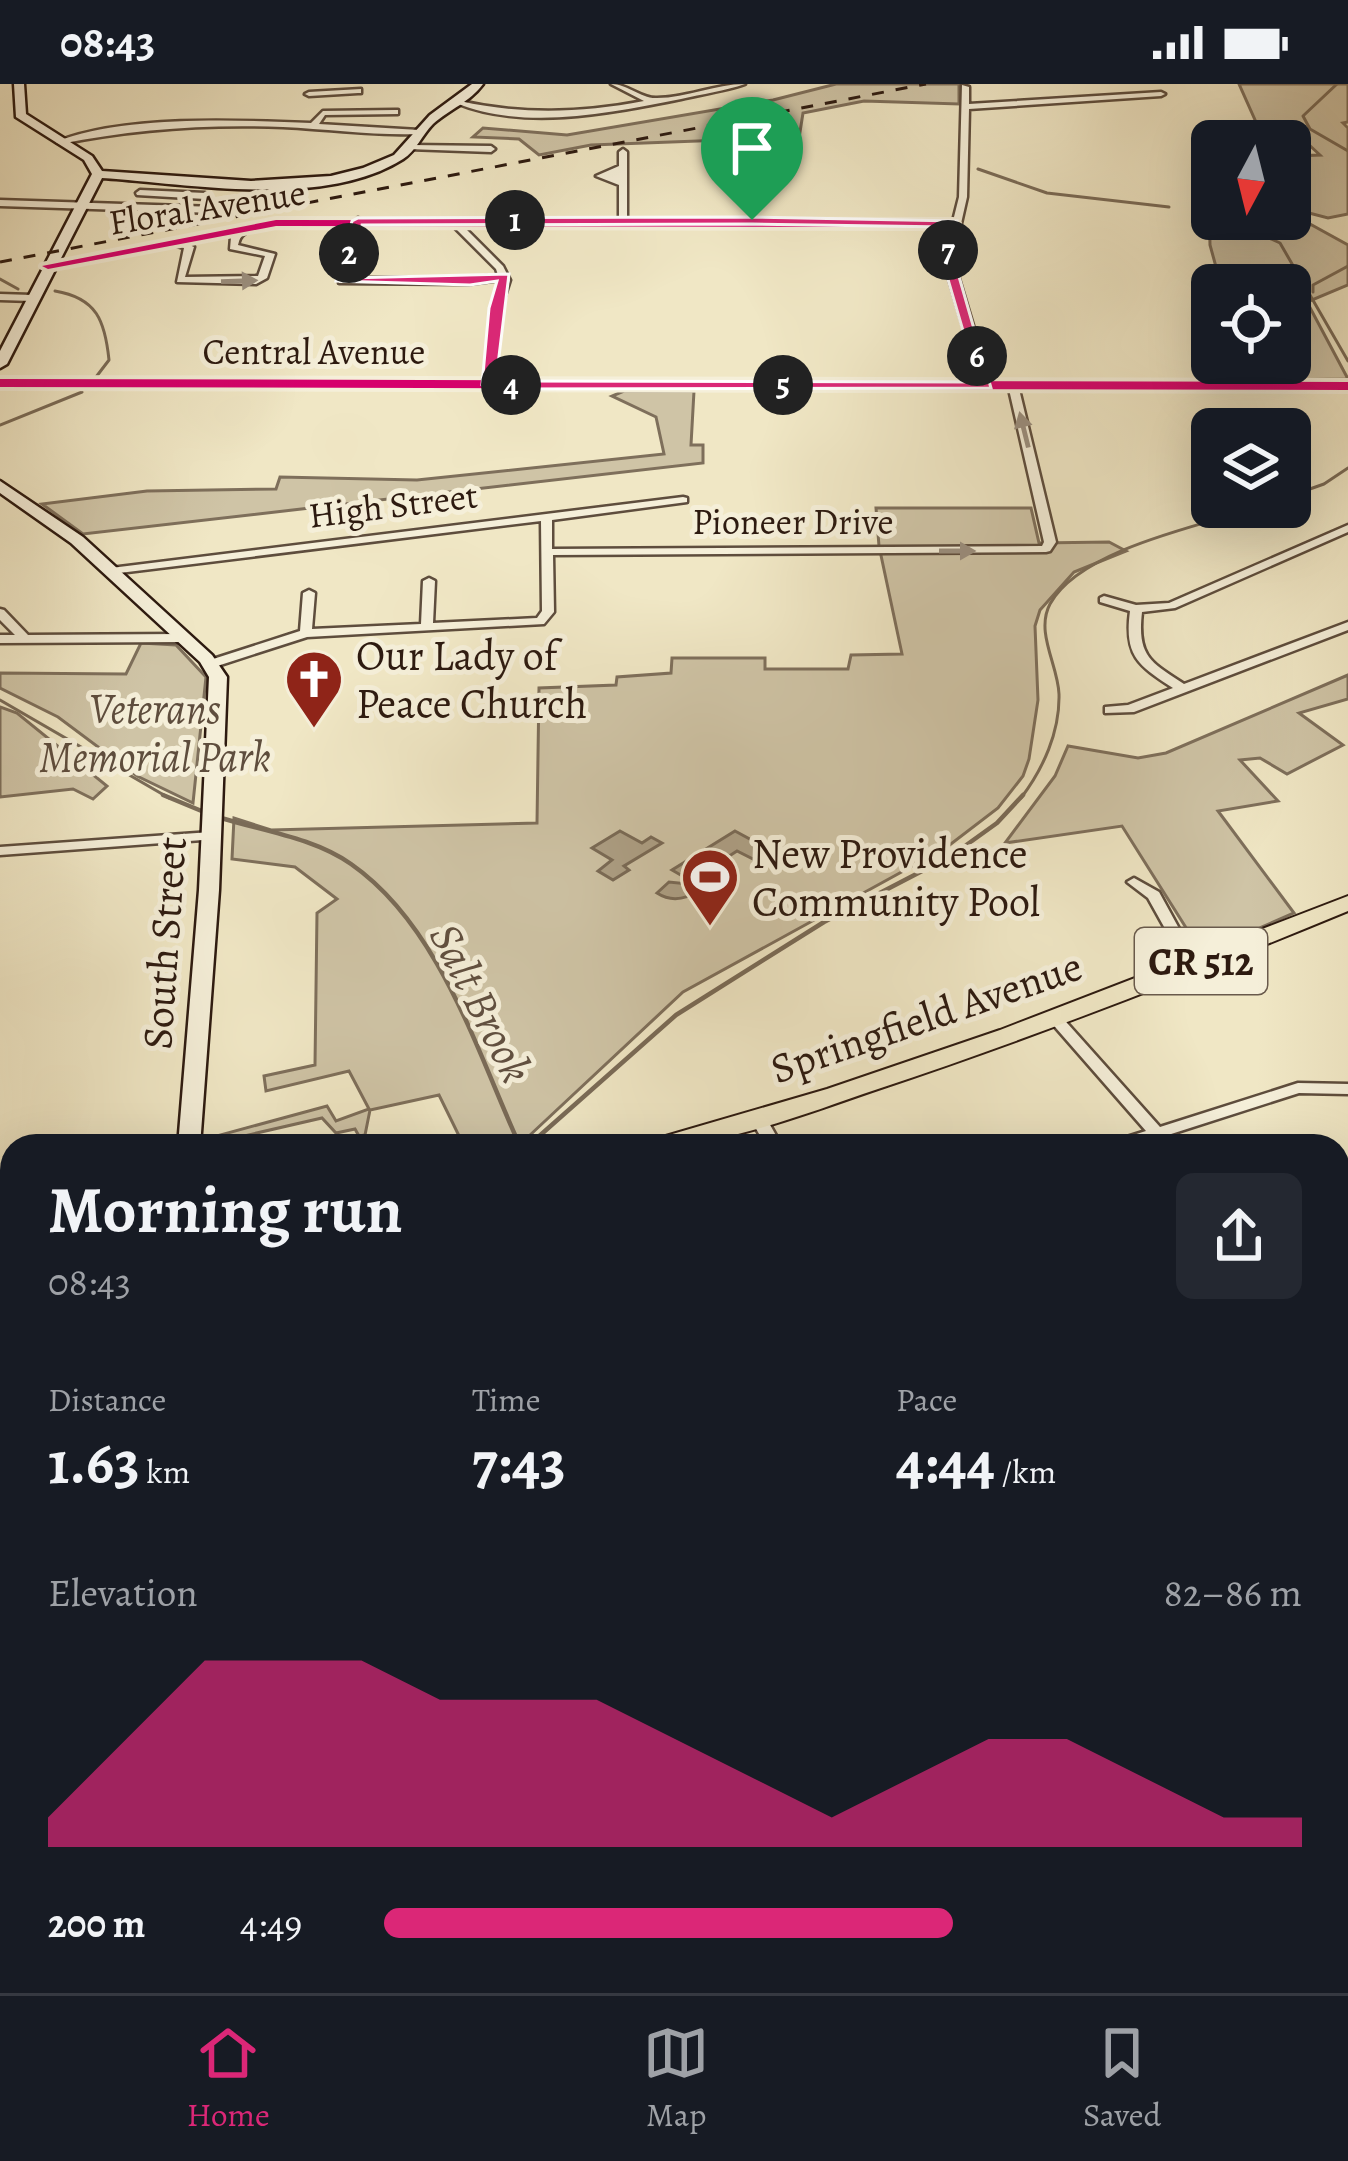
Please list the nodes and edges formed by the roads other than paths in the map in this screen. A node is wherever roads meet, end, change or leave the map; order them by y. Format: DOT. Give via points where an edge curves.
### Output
graph roads {
  1 [pos="19,84"];
  2 [pos="478,84"];
  3 [pos="615,84"];
  4 [pos="741,84"];
  5 [pos="964,87"];
  6 [pos="358,92"];
  7 [pos="337,93"];
  8 [pos="310,94"];
  9 [pos="1161,94"];
  10 [pos="650,101"];
  11 [pos="460,103"];
  12 [pos="966,107"];
  13 [pos="395,112"];
  14 [pos="324,113"];
  15 [pos="313,127"];
  16 [pos="419,133"];
  17 [pos="60,142"];
  18 [pos="411,147"];
  19 [pos="491,149"];
  20 [pos="623,152"];
  21 [pos="623,167"];
  22 [pos="98,174"];
  23 [pos="150,177"];
  24 [pos="244,182"];
  25 [pos="623,184"];
  26 [pos="140,193"];
  27 [pos="0,202"];
  28 [pos="252,203"];
  29 [pos="84,205"];
  30 [pos="131,208"];
  31 [pos="195,210"];
  32 [pos="559,214"];
  33 [pos="623,218"];
  34 [pos="358,221"];
  35 [pos="454,222"];
  36 [pos="264,224"];
  37 [pos="953,224"];
  38 [pos="229,235"];
  39 [pos="202,237"];
  40 [pos="174,242"];
  41 [pos="189,248"];
  42 [pos="48,266"];
  43 [pos="504,277"];
  44 [pos="0,298"];
  45 [pos="32,298"];
  46 [pos="0,364"];
  47 [pos="0,383"];
  48 [pos="489,385"];
  49 [pos="986,386"];
  50 [pos="1013,386"];
  51 [pos="1348,386"];
  52 [pos="2,489"];
  53 [pos="683,500"];
  54 [pos="546,517"];
  55 [pos="1348,528"];
  56 [pos="546,552"];
  57 [pos="110,571"];
  58 [pos="429,580"];
  59 [pos="309,593"];
  60 [pos="1104,600"];
  61 [pos="1136,609"];
  62 [pos="0,613"];
  63 [pos="427,627"];
  64 [pos="1346,629"];
  65 [pos="306,633"];
  66 [pos="181,638"];
  67 [pos="0,639"];
  68 [pos="25,639"];
  69 [pos="211,664"];
  70 [pos="1181,688"];
  71 [pos="1109,710"];
  72 [pos="211,833"];
  73 [pos="0,851"];
  74 [pos="1134,882"];
  75 [pos="1348,903"];
  76 [pos="1192,965"];
  77 [pos="1054,1017"];
  78 [pos="1348,1090"];
  79 [pos="759,1120"];
  80 [pos="190,1134"];
  81 [pos="706,1134"];
  82 [pos="767,1134"];
  83 [pos="1157,1134"];
  84 [pos="1178,1134"];
  1 -- 17 [label="street" via="20,116"];
  2 -- 11 [label="street"];
  3 -- 10 [label="street"];
  4 -- 10 [label="street"];
  5 -- 12 [label="street"];
  6 -- 7 [label="street"];
  7 -- 8 [label="street"];
  7 -- 14 [label="street"];
  9 -- 12 [label="street"];
  10 -- 11 [label="street" via="543,115"];
  11 -- 16 [label="street"];
  12 -- 37 [label="street"];
  13 -- 14 [label="street"];
  14 -- 15 [label="street"];
  15 -- 16 [label="street"];
  15 -- 17 [label="street" via="183,122"];
  16 -- 18 [label="street"];
  17 -- 22 [label="street"];
  18 -- 19 [label="street"];
  18 -- 24 [label="street" via="353,174"];
  20 -- 21 [label="street"];
  21 -- 25 [label="street"];
  21 -- 25 [label="street" via="600,173"];
  22 -- 23 [label="street"];
  22 -- 29 [label="street"];
  23 -- 24 [label="street"];
  23 -- 26 [label="street"];
  24 -- 28 [label="street"];
  25 -- 33 [label="street"];
  26 -- 30 [label="street"];
  26 -- 31 [label="street" via="208,192"];
  27 -- 29 [label="street"];
  28 -- 31 [label="street"];
  28 -- 36 [label="street"];
  29 -- 30 [label="street"];
  29 -- 42 [label="street"];
  30 -- 31 [label="street"];
  32 -- 33 [label="street"];
  33 -- 35 [label="street, Floral Avenue"];
  33 -- 37 [label="street, Floral Avenue"];
  34 -- 35 [label="street, Floral Avenue"];
  34 -- 36 [label="street, Floral Avenue"];
  34 -- 43 [label="street" via="342,281"];
  35 -- 43 [label="street"];
  36 -- 38 [label="street, Floral Avenue"];
  37 -- 49 [label="street" via="948,259"];
  38 -- 39 [label="street, Floral Avenue"];
  41 -- 38 [label="street, one-way" via="180,280 261,280 270,254 239,251"];
  39 -- 40 [label="street, Floral Avenue"];
  39 -- 41 [label="street"];
  40 -- 41 [label="street"];
  40 -- 42 [label="street, Floral Avenue"];
  42 -- 45 [label="street"];
  43 -- 48 [label="street"];
  44 -- 45 [label="street"];
  45 -- 46 [label="street"];
  47 -- 48 [label="street, Central Avenue"];
  48 -- 49 [label="street, Central Avenue"];
  49 -- 50 [label="street, Central Avenue"];
  50 -- 51 [label="street, Central Avenue"];
  56 -- 50 [label="street, Pioneer Drive, one-way" via="1041,550 1050,542"];
  52 -- 57 [label="street"];
  53 -- 54 [label="street, High Street"];
  54 -- 56 [label="street"];
  54 -- 57 [label="street, High Street"];
  55 -- 61 [label="street" via="1183,602"];
  56 -- 63 [label="street" via="547,615 528,623"];
  57 -- 66 [label="street"];
  58 -- 63 [label="street"];
  59 -- 65 [label="street"];
  60 -- 61 [label="street"];
  61 -- 70 [label="street" via="1135,654"];
  62 -- 68 [label="street"];
  63 -- 65 [label="street"];
  64 -- 70 [label="street"];
  65 -- 69 [label="street"];
  66 -- 68 [label="street"];
  66 -- 69 [label="street"];
  67 -- 68 [label="street"];
  69 -- 72 [label="street, South Street" via="218,677"];
  70 -- 71 [label="street"];
  72 -- 73 [label="street"];
  72 -- 80 [label="street, South Street"];
  74 -- 76 [label="street" via="1154,895"];
  75 -- 76 [label="main road, Springfield Avenue / CR 512"];
  76 -- 77 [label="main road, Springfield Avenue / CR 512"];
  77 -- 79 [label="main road, Springfield Avenue / CR 512"];
  77 -- 83 [label="street"];
  78 -- 84 [label="street" via="1298,1088"];
  79 -- 81 [label="main road, Springfield Avenue / CR 512"];
  79 -- 82 [label="street"];
}
